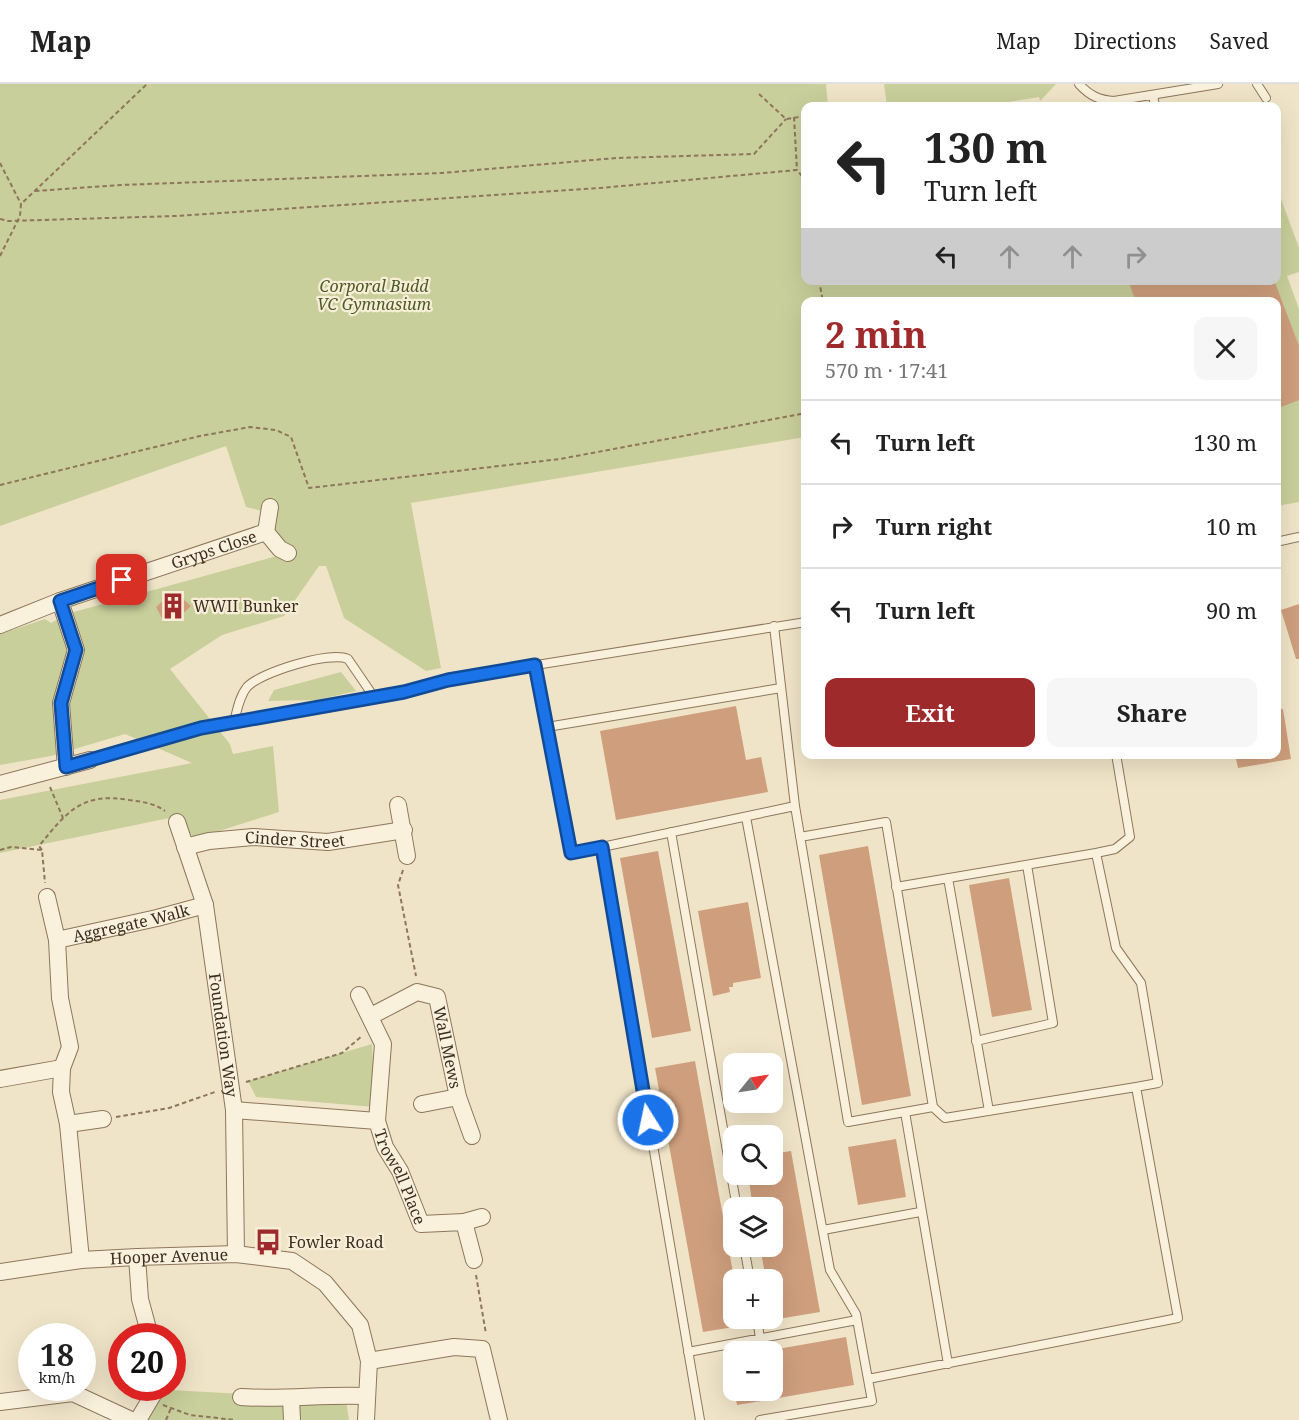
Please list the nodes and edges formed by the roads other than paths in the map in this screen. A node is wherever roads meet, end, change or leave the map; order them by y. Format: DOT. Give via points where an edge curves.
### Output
graph roads {
  1 [pos="1079,84"];
  2 [pos="1218,84"];
  3 [pos="1257,84"];
  4 [pos="1153,95"];
  5 [pos="1266,98"];
  6 [pos="1154,102"];
  7 [pos="270,507"];
  8 [pos="266,532"];
  9 [pos="1298,540"];
  10 [pos="1281,542"];
  11 [pos="288,553"];
  12 [pos="60,601"];
  13 [pos="801,623"];
  14 [pos="0,625"];
  15 [pos="774,626"];
  16 [pos="535,665"];
  17 [pos="781,688"];
  18 [pos="374,697"];
  19 [pos="234,722"];
  20 [pos="547,728"];
  21 [pos="1117,759"];
  22 [pos="90,760"];
  23 [pos="66,767"];
  24 [pos="0,784"];
  25 [pos="398,806"];
  26 [pos="795,806"];
  27 [pos="746,817"];
  28 [pos="177,822"];
  29 [pos="404,830"];
  30 [pos="671,832"];
  31 [pos="800,837"];
  32 [pos="185,847"];
  33 [pos="602,847"];
  34 [pos="1096,853"];
  35 [pos="407,856"];
  36 [pos="1027,865"];
  37 [pos="948,878"];
  38 [pos="896,887"];
  39 [pos="47,897"];
  40 [pos="205,905"];
  41 [pos="57,940"];
  42 [pos="359,995"];
  43 [pos="371,1016"];
  44 [pos="976,1041"];
  45 [pos="62,1068"];
  46 [pos="0,1079"];
  47 [pos="1136,1087"];
  48 [pos="458,1097"];
  49 [pos="422,1104"];
  50 [pos="933,1107"];
  51 [pos="234,1110"];
  52 [pos="988,1111"];
  53 [pos="905,1112"];
  54 [pos="103,1119"];
  55 [pos="377,1121"];
  56 [pos="68,1124"];
  57 [pos="472,1136"];
  58 [pos="735,1197"];
  59 [pos="920,1212"];
  60 [pos="482,1217"];
  61 [pos="464,1222"];
  62 [pos="823,1230"];
  63 [pos="236,1254"];
  64 [pos="137,1257"];
  65 [pos="81,1260"];
  66 [pos="474,1260"];
  67 [pos="0,1272"];
  68 [pos="857,1320"];
  69 [pos="146,1323"];
  70 [pos="759,1329"];
  71 [pos="760,1339"];
  72 [pos="688,1352"];
  73 [pos="369,1361"];
  74 [pos="948,1364"];
  75 [pos="868,1379"];
  76 [pos="367,1396"];
  77 [pos="242,1397"];
  78 [pos="291,1398"];
  79 [pos="149,1401"];
  80 [pos="0,1402"];
  81 [pos="131,1420"];
  82 [pos="138,1420"];
  83 [pos="292,1420"];
  84 [pos="366,1420"];
  85 [pos="499,1420"];
  86 [pos="700,1420"];
  87 [pos="760,1420"];
  1 -- 4 [label="lane" via="1101,100"];
  2 -- 4 [label="lane"];
  3 -- 5 [label="lane"];
  4 -- 6 [label="lane"];
  7 -- 8 [label="street, Gryps Close"];
  8 -- 11 [label="street, Gryps Close"];
  8 -- 12 [label="street, Gryps Close"];
  9 -- 10 [label="lane"];
  12 -- 14 [label="street, Gryps Close"];
  12 -- 23 [label="street" via="76,650 61,703"];
  13 -- 15 [label="lane"];
  15 -- 16 [label="lane"];
  15 -- 17 [label="lane"];
  16 -- 18 [label="lane"];
  16 -- 20 [label="lane"];
  17 -- 20 [label="lane"];
  17 -- 26 [label="lane"];
  18 -- 19 [label="lane"];
  18 -- 19 [label="lane" via="342,656 285,667 259,677 242,696"];
  19 -- 22 [label="lane"];
  20 -- 33 [label="lane" via="571,853"];
  21 -- 34 [label="lane" via="1130,837 1115,849"];
  22 -- 23 [label="street"];
  23 -- 24 [label="street"];
  25 -- 29 [label="street"];
  26 -- 27 [label="lane"];
  26 -- 31 [label="lane"];
  27 -- 30 [label="lane"];
  27 -- 62 [label="lane"];
  28 -- 32 [label="street, Foundation Way"];
  29 -- 32 [label="street, Cinder Street" via="328,842 253,837"];
  29 -- 35 [label="street"];
  30 -- 33 [label="lane"];
  30 -- 58 [label="lane"];
  31 -- 38 [label="lane" via="886,822"];
  31 -- 53 [label="lane" via="848,1122"];
  32 -- 40 [label="street, Foundation Way"];
  33 -- 72 [label="lane"];
  34 -- 36 [label="lane"];
  34 -- 47 [label="lane" via="1116,948 1140,983 1158,1083"];
  36 -- 37 [label="lane"];
  36 -- 44 [label="lane" via="1053,1023"];
  37 -- 38 [label="lane"];
  37 -- 44 [label="lane"];
  38 -- 50 [label="lane"];
  39 -- 41 [label="street"];
  40 -- 41 [label="street, Aggregate Walk"];
  40 -- 51 [label="street, Foundation Way"];
  41 -- 45 [label="street" via="60,998 70,1047"];
  42 -- 43 [label="street"];
  43 -- 48 [label="street, Wall Mews" via="417,992 437,997"];
  43 -- 55 [label="street" via="383,1044"];
  44 -- 52 [label="lane"];
  45 -- 46 [label="street"];
  45 -- 56 [label="street" via="61,1092"];
  47 -- 52 [label="lane"];
  47 -- 74 [label="lane" via="1178,1318"];
  48 -- 49 [label="street, Wall Mews"];
  48 -- 57 [label="street"];
  50 -- 52 [label="lane" via="945,1119"];
  50 -- 53 [label="lane"];
  51 -- 55 [label="street, Trowell Place"];
  51 -- 63 [label="street, Foundation Way"];
  53 -- 59 [label="lane"];
  54 -- 56 [label="street"];
  55 -- 61 [label="street, Trowell Place" via="421,1224"];
  56 -- 65 [label="street"];
  59 -- 62 [label="lane"];
  59 -- 74 [label="lane"];
  60 -- 61 [label="street, Trowell Place"];
  61 -- 66 [label="street"];
  62 -- 68 [label="lane" via="830,1270"];
  63 -- 64 [label="street, Hooper Avenue"];
  63 -- 73 [label="street, Hooper Avenue" via="292,1261 325,1283 360,1325"];
  64 -- 65 [label="street, Hooper Avenue"];
  64 -- 69 [label="street" via="140,1299"];
  65 -- 67 [label="street, Hooper Avenue"];
  68 -- 71 [label="lane"];
  68 -- 75 [label="lane"];
  70 -- 71 [label="lane"];
  71 -- 72 [label="lane"];
  72 -- 86 [label="lane"];
  73 -- 76 [label="street, Hooper Avenue"];
  73 -- 85 [label="street" via="454,1347 482,1349"];
  74 -- 75 [label="lane"];
  75 -- 87 [label="lane" via="872,1401"];
  76 -- 78 [label="street" via="325,1394"];
  76 -- 84 [label="street, Hooper Avenue"];
  77 -- 78 [label="street"];
  78 -- 83 [label="street"];
  79 -- 82 [label="street"];
  80 -- 81 [label="street" via="73,1393"];
}
